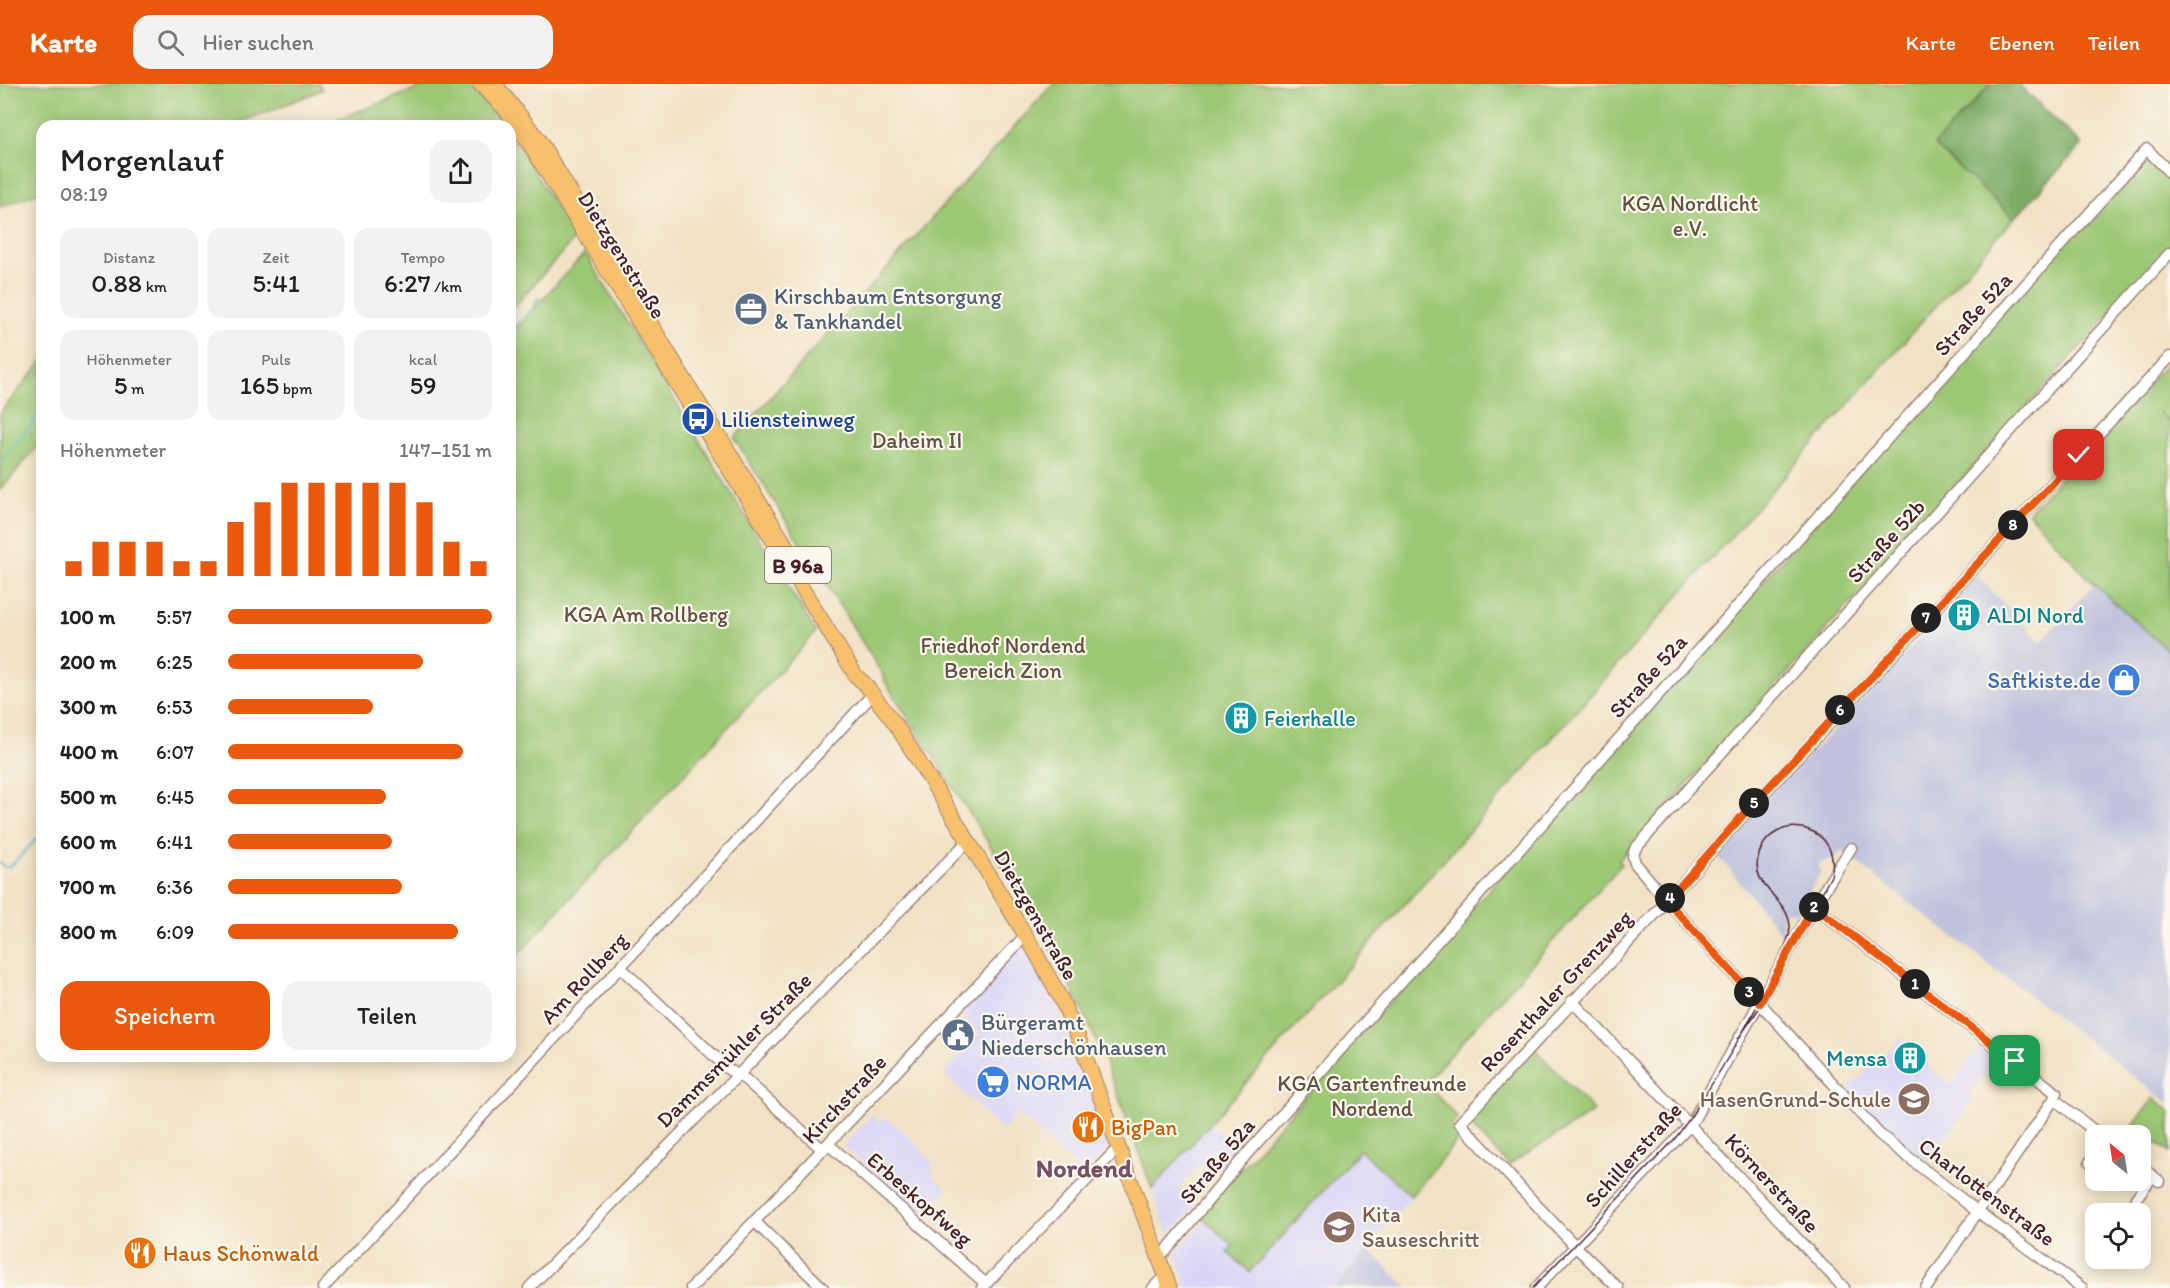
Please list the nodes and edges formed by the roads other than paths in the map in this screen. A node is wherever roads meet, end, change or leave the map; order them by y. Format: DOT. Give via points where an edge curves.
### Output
graph roads {
  1 [pos="480,84"];
  2 [pos="495,84"];
  3 [pos="513,120"];
  4 [pos="516,124"];
  5 [pos="2170,173"];
  6 [pos="591,236"];
  7 [pos="2170,253"];
  8 [pos="2170,357"];
  9 [pos="869,689"];
  10 [pos="968,841"];
  11 [pos="1851,848"];
  12 [pos="1633,856"];
  13 [pos="1667,901"];
  14 [pos="1814,906"];
  15 [pos="1025,936"];
  16 [pos="620,968"];
  17 [pos="1572,1001"];
  18 [pos="1760,1003"];
  19 [pos="737,1075"];
  20 [pos="2055,1096"];
  21 [pos="1690,1124"];
  22 [pos="2088,1125"];
  23 [pos="1119,1146"];
  24 [pos="825,1147"];
  25 [pos="2143,1191"];
  26 [pos="2136,1198"];
  27 [pos="1978,1212"];
  28 [pos="755,1222"];
  29 [pos="1576,1246"];
  30 [pos="1158,1254"];
  31 [pos="1169,1283"];
  32 [pos="984,1286"];
  33 [pos="322,1288"];
  34 [pos="529,1288"];
  35 [pos="691,1288"];
  36 [pos="823,1288"];
  37 [pos="1153,1288"];
  38 [pos="1536,1288"];
  39 [pos="1618,1288"];
  40 [pos="1844,1288"];
  41 [pos="1926,1288"];
  42 [pos="2082,1288"];
  1 -- 3 [label="main road, Dietzgenstraße / B 96a"];
  2 -- 6 [label="main road, Dietzgenstraße / B 96a" via="537,136"];
  4 -- 6 [label="main road, Dietzgenstraße / B 96a"];
  5 -- 30 [label="street, Straße 52a" via="2147,149 1245,1156 1166,1251"];
  6 -- 9 [label="main road, Dietzgenstraße / B 96a" via="856,676"];
  7 -- 12 [label="street, Straße 52b" via="1635,849"];
  8 -- 13 [label="street, Rosenthaler Grenzweg"];
  9 -- 10 [label="main road, Dietzgenstraße / B 96a"];
  9 -- 16 [label="street, Am Rollberg"];
  10 -- 15 [label="main road, Dietzgenstraße / B 96a"];
  10 -- 19 [label="street, Dammsmühler Straße"];
  11 -- 14 [label="street, Schillerstraße"];
  12 -- 13 [label="street, Charlottenstraße"];
  13 -- 17 [label="street, Rosenthaler Grenzweg"];
  13 -- 18 [label="street, Charlottenstraße"];
  14 -- 18 [label="street, Schillerstraße"];
  14 -- 20 [label="street"];
  15 -- 23 [label="main road, Dietzgenstraße / B 96a" via="1074,1026"];
  15 -- 24 [label="street, Kirchstraße"];
  16 -- 19 [label="street, Erbeskopfweg"];
  16 -- 33 [label="street, Am Rollberg"];
  17 -- 21 [label="street, Körnerstraße"];
  17 -- 29 [label="street, Rosenthaler Grenzweg" via="1460,1123"];
  18 -- 21 [label="street, Schillerstraße"];
  18 -- 27 [label="street, Charlottenstraße" via="1879,1134"];
  19 -- 24 [label="street, Erbeskopfweg"];
  19 -- 34 [label="street, Dammsmühler Straße"];
  20 -- 22 [label="street"];
  20 -- 27 [label="street"];
  21 -- 29 [label="street, Schillerstraße"];
  21 -- 40 [label="street, Körnerstraße"];
  23 -- 30 [label="main road, Dietzgenstraße / B 96a"];
  23 -- 32 [label="street"];
  24 -- 28 [label="street, Kirchstraße"];
  24 -- 32 [label="street, Erbeskopfweg"];
  25 -- 26 [label="street"];
  27 -- 41 [label="street"];
  27 -- 42 [label="street, Charlottenstraße"];
  28 -- 35 [label="street, Kirchstraße"];
  28 -- 36 [label="street"];
  29 -- 38 [label="street, Schillerstraße"];
  29 -- 39 [label="street"];
  30 -- 31 [label="main road, Dietzgenstraße / B 96a"];
  31 -- 37 [label="street" via="1159,1282"];
}
